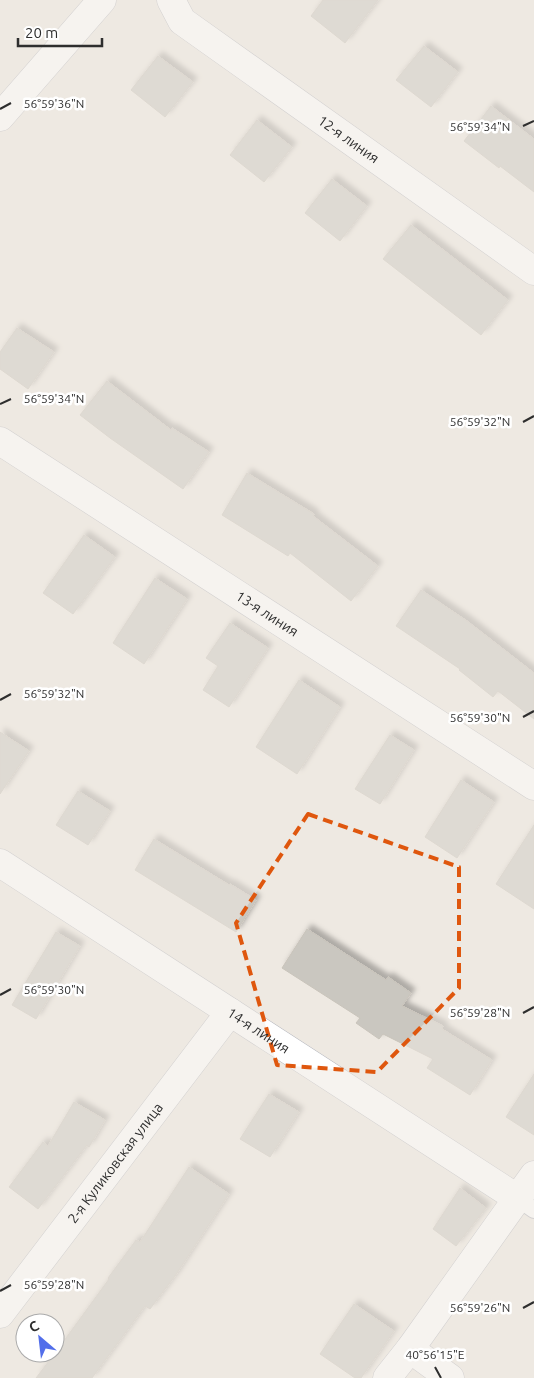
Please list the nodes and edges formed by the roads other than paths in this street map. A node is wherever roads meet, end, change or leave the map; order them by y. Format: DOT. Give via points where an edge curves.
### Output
graph roads {
  1 [pos="102,0"];
  2 [pos="171,0"];
  3 [pos="0,117"];
  4 [pos="534,271"];
  5 [pos="0,440"];
  6 [pos="534,786"];
  7 [pos="0,863"];
  8 [pos="230,1012"];
  9 [pos="534,1175"];
  10 [pos="526,1204"];
  11 [pos="0,1314"];
  12 [pos="410,1349"];
  13 [pos="387,1378"];
  14 [pos="450,1378"];
  1 -- 3 [label="street"];
  2 -- 4 [label="street, 12-я линия" via="182,21"];
  5 -- 6 [label="street, 13-я линия"];
  7 -- 8 [label="street, 14-я линия"];
  8 -- 10 [label="street, 14-я линия"];
  8 -- 11 [label="street, 2-я Куликовская улица"];
  9 -- 10 [label="street"];
  10 -- 12 [label="street"];
  12 -- 13 [label="street"];
  12 -- 14 [label="street"];
}
